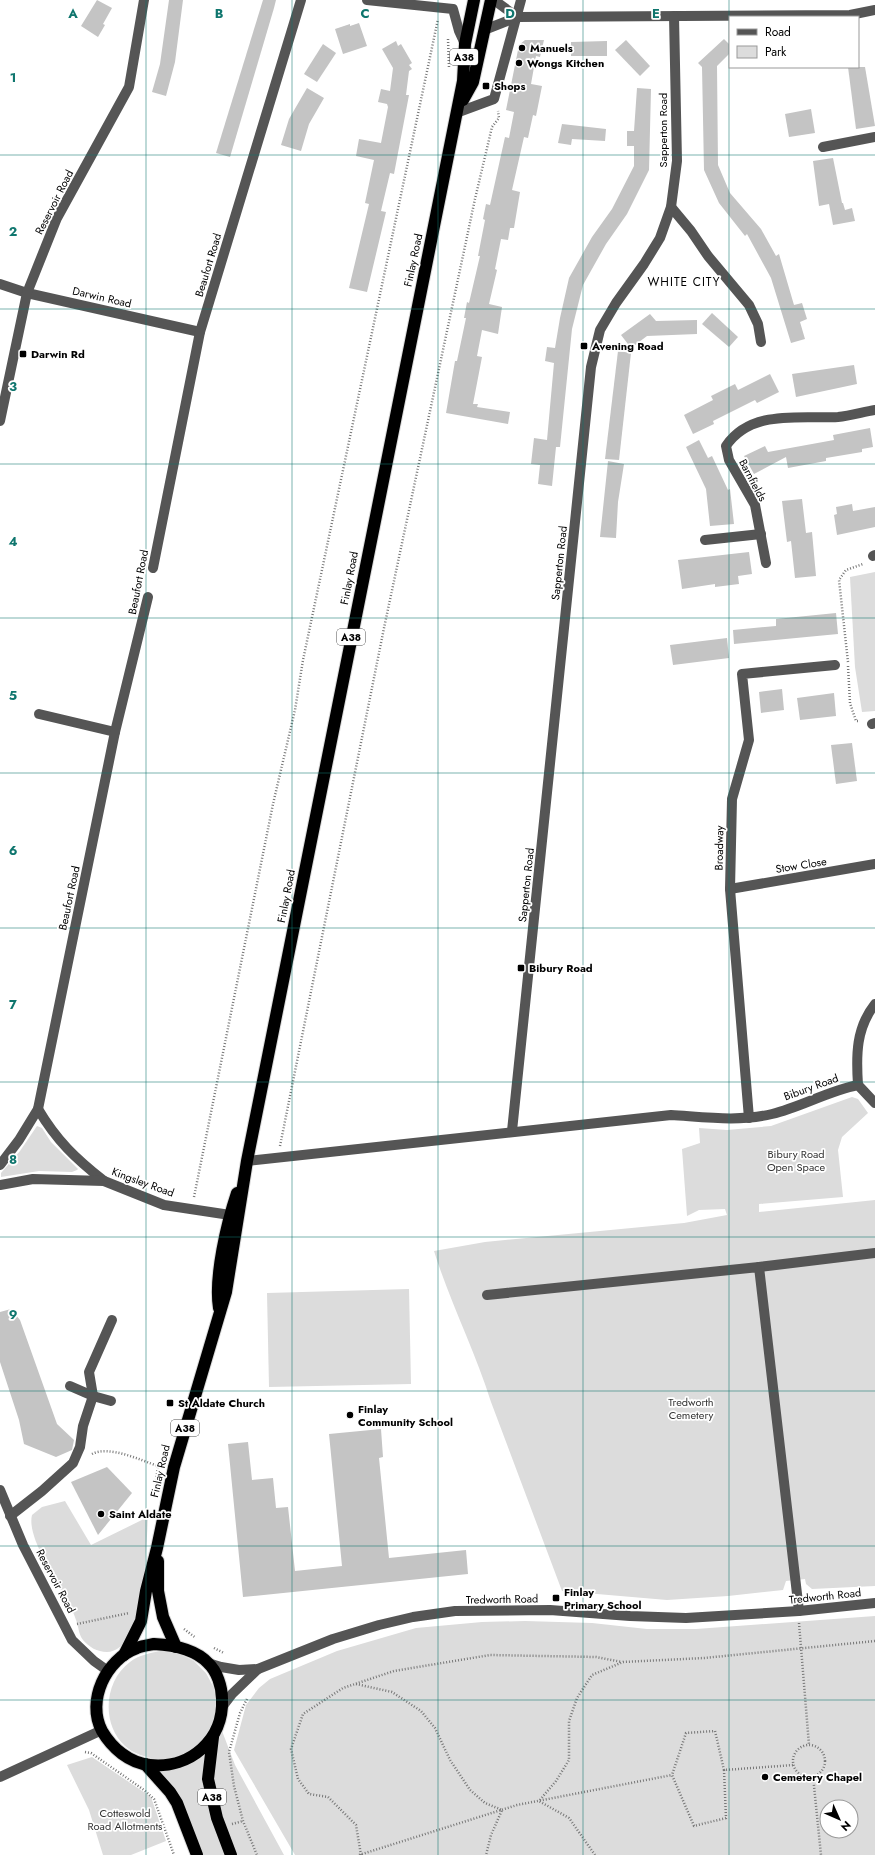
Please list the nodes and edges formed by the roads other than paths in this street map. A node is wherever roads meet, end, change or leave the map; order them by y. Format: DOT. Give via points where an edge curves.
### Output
graph roads {
  1 [pos="144,0"];
  2 [pos="301,0"];
  3 [pos="367,0"];
  4 [pos="474,0"];
  5 [pos="491,0"];
  6 [pos="494,0"];
  7 [pos="521,0"];
  8 [pos="873,0"];
  9 [pos="875,11"];
  10 [pos="674,16"];
  11 [pos="517,17"];
  12 [pos="484,30"];
  13 [pos="465,44"];
  14 [pos="456,114"];
  15 [pos="875,137"];
  16 [pos="823,147"];
  17 [pos="671,207"];
  18 [pos="0,284"];
  19 [pos="27,292"];
  20 [pos="200,332"];
  21 [pos="761,342"];
  22 [pos="875,410"];
  23 [pos="0,421"];
  24 [pos="761,534"];
  25 [pos="705,540"];
  26 [pos="766,564"];
  27 [pos="153,568"];
  28 [pos="148,597"];
  29 [pos="835,665"];
  30 [pos="39,714"];
  31 [pos="115,732"];
  32 [pos="875,864"];
  33 [pos="730,889"];
  34 [pos="875,1004"];
  35 [pos="858,1085"];
  36 [pos="875,1103"];
  37 [pos="38,1109"];
  38 [pos="749,1118"];
  39 [pos="512,1131"];
  40 [pos="247,1161"];
  41 [pos="0,1165"];
  42 [pos="104,1181"];
  43 [pos="0,1185"];
  44 [pos="230,1215"];
  45 [pos="875,1253"];
  46 [pos="759,1267"];
  47 [pos="487,1295"];
  48 [pos="219,1310"];
  49 [pos="112,1320"];
  50 [pos="70,1386"];
  51 [pos="93,1396"];
  52 [pos="111,1401"];
  53 [pos="0,1490"];
  54 [pos="10,1516"];
  55 [pos="157,1548"];
  56 [pos="875,1603"];
  57 [pos="799,1611"];
  58 [pos="176,1647"];
  59 [pos="124,1655"];
  60 [pos="208,1662"];
  61 [pos="258,1669"];
  62 [pos="108,1671"];
  63 [pos="222,1707"];
  64 [pos="102,1730"];
  65 [pos="213,1736"];
  66 [pos="145,1764"];
  67 [pos="0,1777"];
  68 [pos="197,1855"];
  69 [pos="231,1855"];
  1 -- 19 [label="street, Reservoir Road" via="130,87 57,218"];
  2 -- 20 [label="street, Beaufort Road"];
  3 -- 13 [label="street" via="453,9 458,31"];
  4 -- 13 [label="highway, Finlay Road / A38"];
  5 -- 12 [label="highway, A38"];
  6 -- 11 [label="street"];
  7 -- 11 [label="street"];
  8 -- 9 [label="street"];
  9 -- 10 [label="street" via="850,16"];
  10 -- 11 [label="street"];
  10 -- 17 [label="street, Sapperton Road" via="677,161"];
  11 -- 12 [label="street"];
  11 -- 14 [label="street" via="494,99"];
  12 -- 14 [label="highway, A38" via="473,82"];
  13 -- 14 [label="highway, Finlay Road / A38" via="463,81"];
  14 -- 40 [label="highway, Finlay Road / A38"];
  15 -- 16 [label="street"];
  17 -- 21 [label="street" via="749,304 758,324"];
  17 -- 39 [label="street, Sapperton Road" via="660,238 600,330 591,367"];
  18 -- 19 [label="street, Darwin Road"];
  19 -- 20 [label="street, Darwin Road"];
  19 -- 23 [label="street, Reservoir Road"];
  20 -- 27 [label="street, Beaufort Road"];
  22 -- 24 [label="street, Barnfields" via="839,417 771,418 740,430 730,440 726,446 729,460 755,505"];
  24 -- 25 [label="street"];
  24 -- 26 [label="street, Barnfields"];
  28 -- 31 [label="street, Beaufort Road"];
  29 -- 33 [label="street, Broadway" via="742,674 749,740 732,799"];
  30 -- 31 [label="street"];
  31 -- 37 [label="street, Beaufort Road"];
  32 -- 33 [label="street, Stow Close"];
  33 -- 38 [label="street, Broadway"];
  34 -- 35 [label="street" via="866,1015 858,1036"];
  35 -- 36 [label="street"];
  35 -- 38 [label="street, Bibury Road" via="844,1087 772,1114"];
  37 -- 41 [label="street, Beaufort Road"];
  37 -- 42 [label="street" via="65,1147"];
  38 -- 39 [label="street, Bibury Road" via="671,1115"];
  39 -- 40 [label="street, Bibury Road"];
  40 -- 44 [label="highway, A38"];
  40 -- 48 [label="highway, A38" via="226,1292"];
  42 -- 43 [label="street, Kingsley Road" via="33,1179"];
  42 -- 44 [label="street, Kingsley Road" via="164,1205"];
  44 -- 48 [label="highway, A38" via="217,1291"];
  45 -- 46 [label="street"];
  46 -- 47 [label="street"];
  46 -- 57 [label="street"];
  48 -- 55 [label="highway, Finlay Road / A38" via="174,1467"];
  49 -- 51 [label="street" via="89,1372"];
  50 -- 51 [label="street"];
  51 -- 52 [label="street"];
  51 -- 54 [label="street" via="83,1426 80,1447 73,1463"];
  53 -- 54 [label="street, Reservoir Road"];
  54 -- 62 [label="street, Reservoir Road" via="76,1644"];
  55 -- 58 [label="highway, Finlay Road / A38" via="158,1591 163,1618"];
  55 -- 59 [label="highway, Finlay Road / A38" via="141,1621"];
  56 -- 57 [label="street, Tredworth Road"];
  57 -- 61 [label="street, Tredworth Road" via="686,1618 550,1610 455,1611 379,1625 333,1639"];
  58 -- 59 [label="highway, A38" via="154,1644 136,1648"];
  58 -- 60 [label="highway, A38"];
  59 -- 62 [label="highway, A38"];
  60 -- 61 [label="street, Tredworth Road" via="239,1670"];
  60 -- 63 [label="highway, A38" via="219,1681"];
  61 -- 63 [label="street, Tredworth Road"];
  62 -- 64 [label="highway, A38" via="98,1695 96,1713"];
  63 -- 65 [label="highway, A38"];
  64 -- 66 [label="highway, A38" via="114,1747 130,1759"];
  64 -- 67 [label="street"];
  65 -- 66 [label="highway, A38" via="196,1754 184,1761 162,1766"];
  65 -- 69 [label="highway, A38" via="209,1772 211,1793"];
  66 -- 68 [label="highway, A38" via="166,1786 177,1803"];
}
